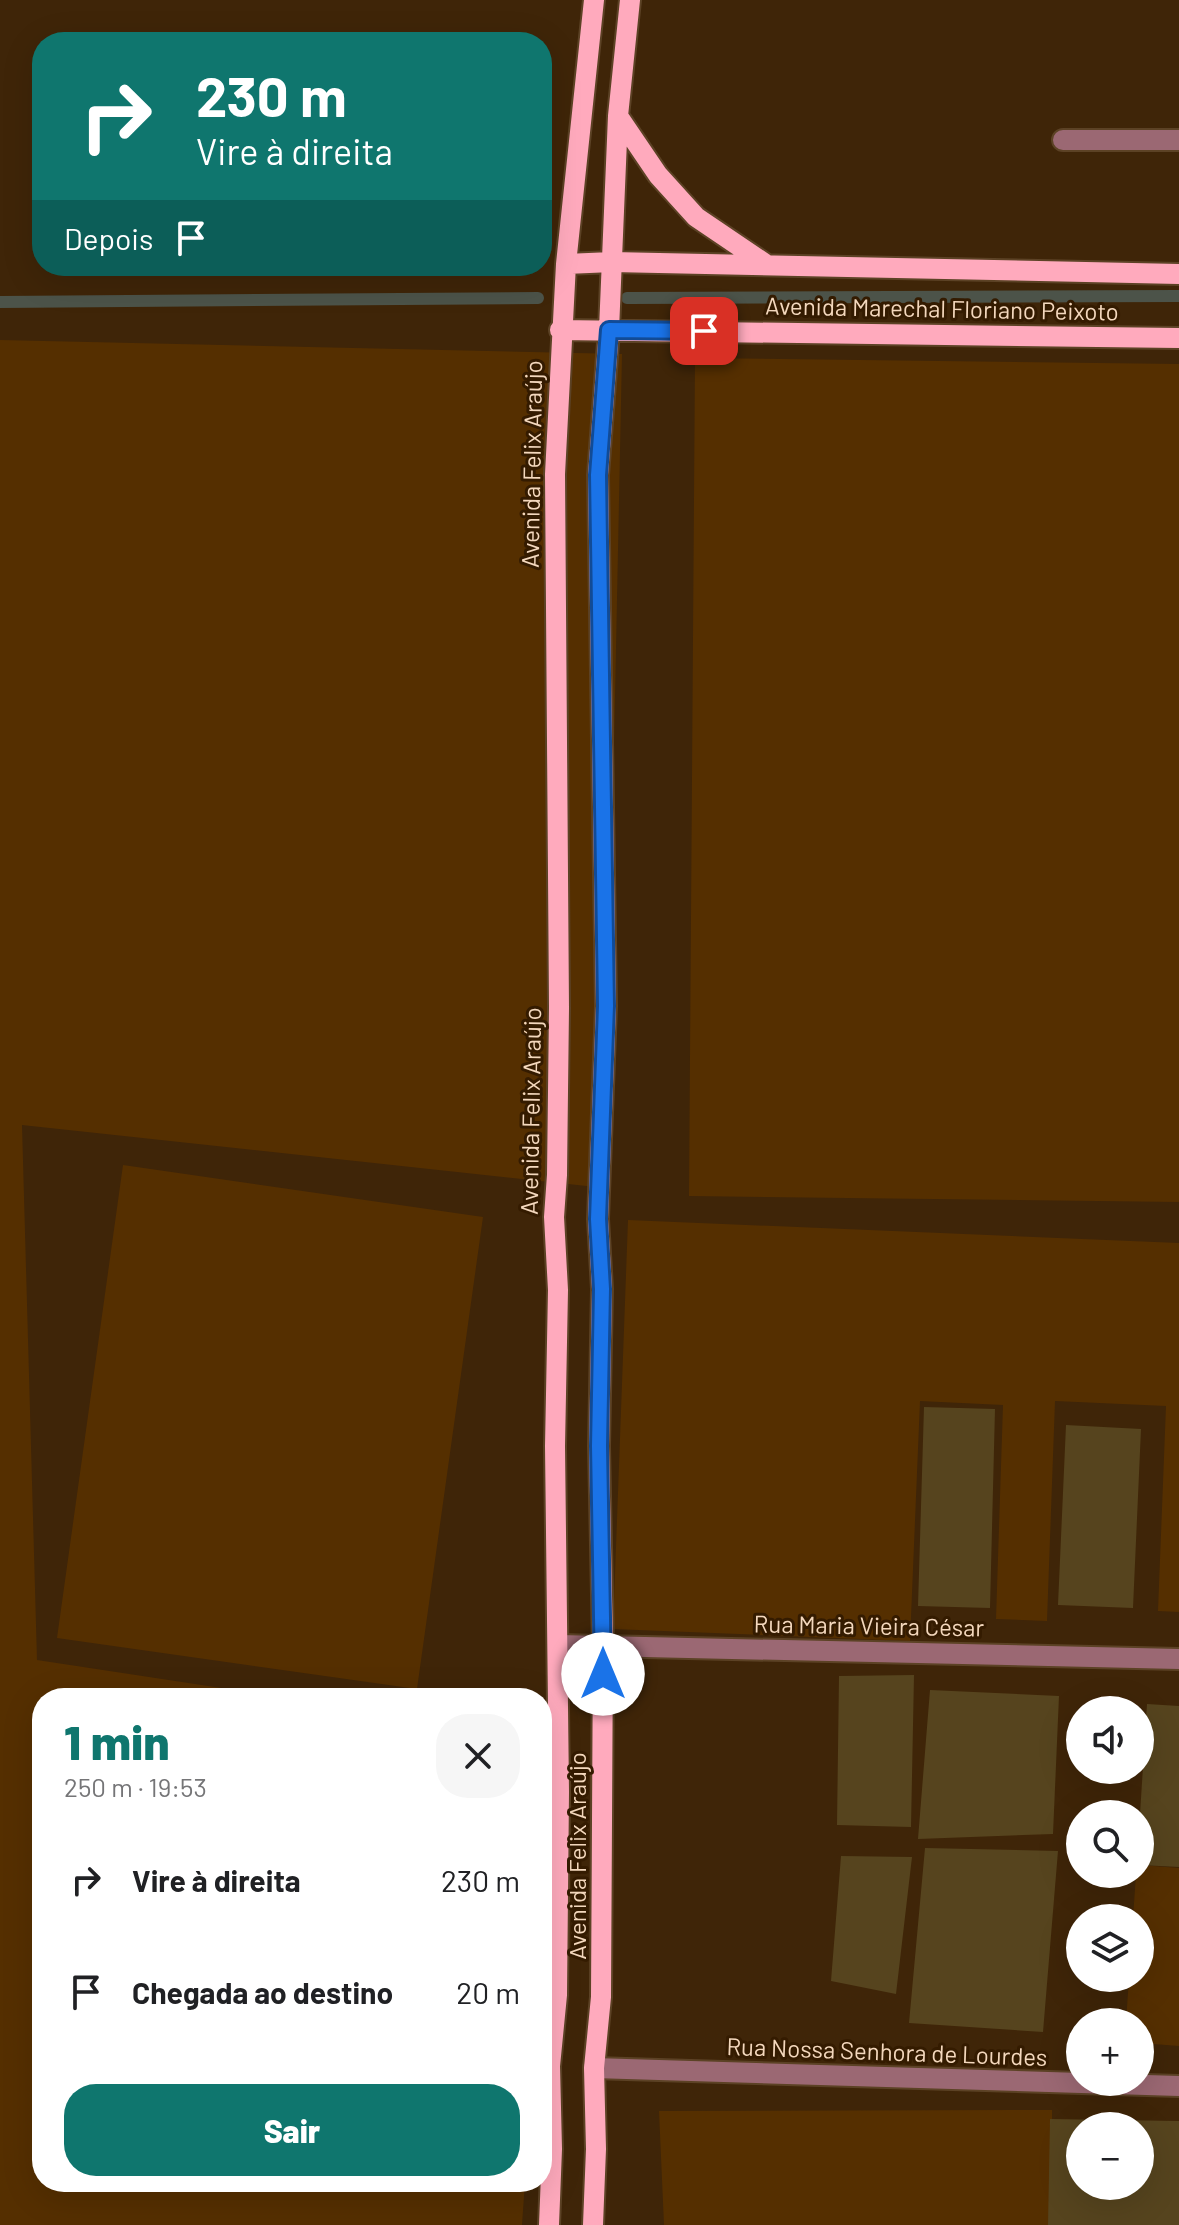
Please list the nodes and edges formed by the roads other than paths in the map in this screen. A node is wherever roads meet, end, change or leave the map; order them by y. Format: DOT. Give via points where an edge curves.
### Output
graph roads {
  1 [pos="594,0"];
  2 [pos="630,0"];
  3 [pos="618,116"];
  4 [pos="1063,140"];
  5 [pos="1179,140"];
  6 [pos="612,262"];
  7 [pos="566,264"];
  8 [pos="767,265"];
  9 [pos="1179,274"];
  10 [pos="560,330"];
  11 [pos="609,330"];
  12 [pos="1179,338"];
  13 [pos="558,1645"];
  14 [pos="603,1645"];
  15 [pos="1179,1659"];
  16 [pos="552,2046"];
  17 [pos="594,2068"];
  18 [pos="1179,2086"];
  19 [pos="550,2192"];
  20 [pos="549,2225"];
  21 [pos="593,2225"];
  1 -- 7 [label="main road, Avenida Felix Araújo"];
  2 -- 3 [label="main road, Avenida Felix Araújo"];
  3 -- 6 [label="main road, Avenida Felix Araújo"];
  3 -- 8 [label="main road" via="658,175 696,217"];
  4 -- 5 [label="street"];
  6 -- 7 [label="main road, Avenida Marechal Floriano Peixoto"];
  6 -- 8 [label="main road, Avenida Marechal Floriano Peixoto"];
  6 -- 11 [label="main road, Avenida Felix Araújo"];
  7 -- 10 [label="main road, Avenida Felix Araújo"];
  8 -- 9 [label="main road, Avenida Marechal Floriano Peixoto"];
  10 -- 11 [label="main road, Avenida Marechal Floriano Peixoto"];
  10 -- 13 [label="main road, Avenida Felix Araújo" via="555,474"];
  11 -- 12 [label="main road, Avenida Marechal Floriano Peixoto"];
  11 -- 14 [label="main road, Avenida Felix Araújo" via="598,475 606,1006 598,1219"];
  13 -- 14 [label="street, Rua Maria Vieira César"];
  13 -- 16 [label="main road, Avenida Felix Araújo" via="557,1995"];
  14 -- 15 [label="street, Rua Maria Vieira César"];
  14 -- 17 [label="main road, Avenida Felix Araújo" via="601,1997"];
  17 -- 18 [label="street, Rua Nossa Senhora de Lourdes"];
  17 -- 21 [label="main road, Avenida Felix Araújo"];
  19 -- 20 [label="main road, Avenida Felix Araújo"];
}
